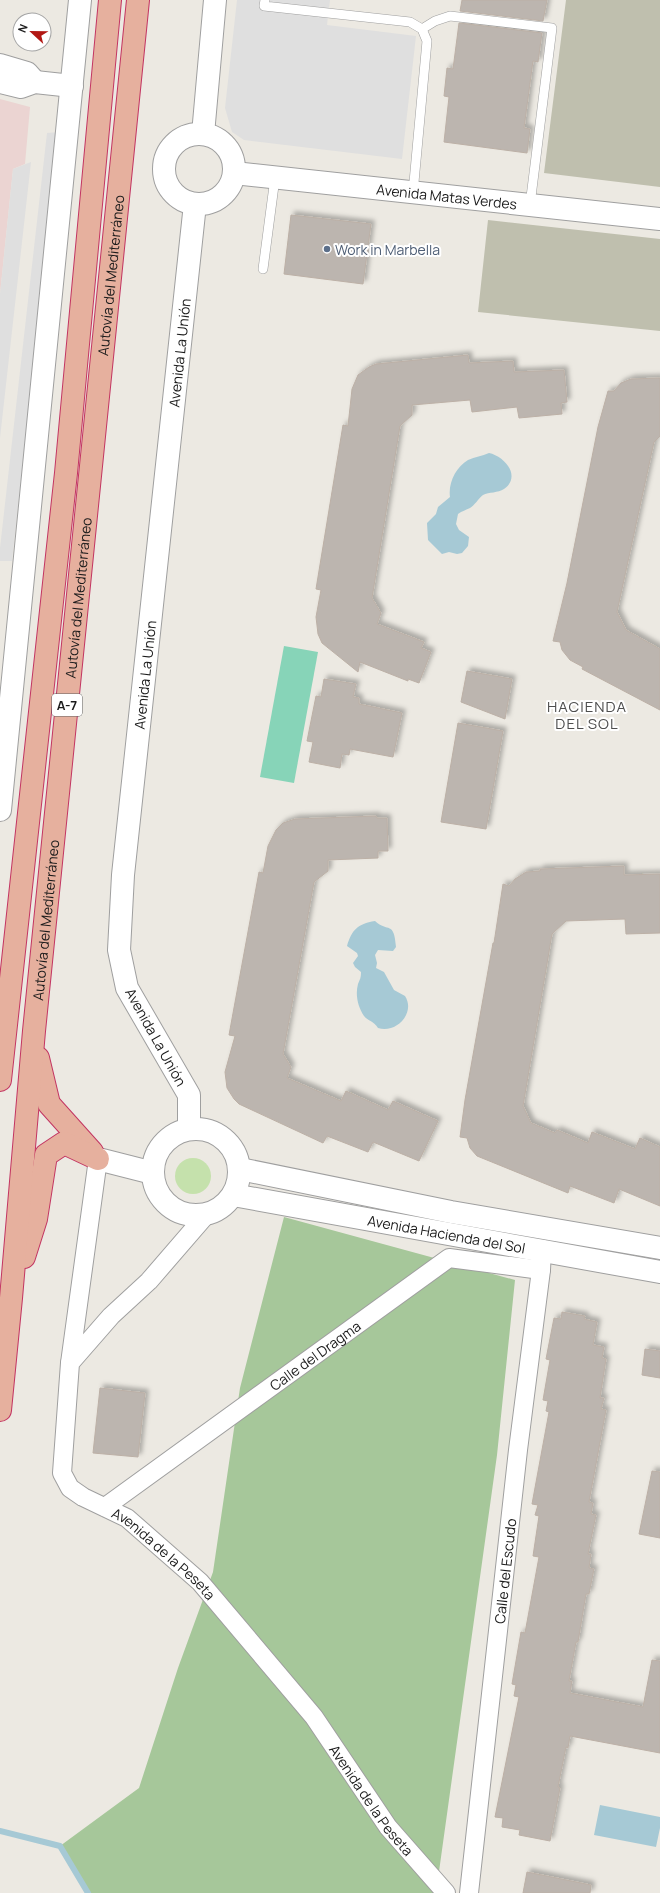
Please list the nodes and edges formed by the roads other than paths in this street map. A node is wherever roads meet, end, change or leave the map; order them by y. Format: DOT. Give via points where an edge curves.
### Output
graph roads {
  1 [pos="80,0"];
  2 [pos="110,0"];
  3 [pos="138,0"];
  4 [pos="215,0"];
  5 [pos="265,0"];
  6 [pos="422,29"];
  7 [pos="0,64"];
  8 [pos="0,82"];
  9 [pos="35,82"];
  10 [pos="72,86"];
  11 [pos="204,134"];
  12 [pos="234,173"];
  13 [pos="275,178"];
  14 [pos="413,193"];
  15 [pos="195,204"];
  16 [pos="530,206"];
  17 [pos="660,219"];
  18 [pos="263,269"];
  19 [pos="0,810"];
  20 [pos="34,1031"];
  21 [pos="2,1039"];
  22 [pos="0,1080"];
  23 [pos="189,1129"];
  24 [pos="98,1159"];
  25 [pos="240,1169"];
  26 [pos="153,1173"];
  27 [pos="234,1195"];
  28 [pos="206,1215"];
  29 [pos="660,1248"];
  30 [pos="542,1260"];
  31 [pos="660,1272"];
  32 [pos="12,1298"];
  33 [pos="70,1363"];
  34 [pos="0,1410"];
  35 [pos="105,1508"];
  36 [pos="446,1893"];
  37 [pos="469,1893"];
  1 -- 10 [label="street"];
  2 -- 21 [label="highway, Autovía del Mediterráneo / A-7" via="66,473"];
  3 -- 20 [label="highway, Autovía del Mediterráneo / A-7"];
  4 -- 11 [label="street"];
  5 -- 6 [label="lane" via="264,6 410,22"];
  6 -- 14 [label="lane" via="427,41"];
  6 -- 16 [label="lane" via="435,20 450,16 552,28"];
  7 -- 9 [label="street" via="27,73"];
  8 -- 9 [label="street" via="21,87"];
  9 -- 10 [label="street"];
  10 -- 19 [label="street"];
  11 -- 12 [label="street" via="223,143 232,157"];
  11 -- 15 [label="street" via="192,134 182,138 168,154 165,165 165,176 175,195"];
  12 -- 13 [label="street, Avenida Matas Verdes"];
  12 -- 15 [label="street" via="225,193 216,200"];
  13 -- 14 [label="street, Avenida Matas Verdes"];
  13 -- 18 [label="lane"];
  14 -- 16 [label="street, Avenida Matas Verdes"];
  15 -- 23 [label="street, Avenida La Unión" via="123,875 119,950 127,988 189,1095"];
  16 -- 17 [label="street, Avenida Matas Verdes"];
  20 -- 24 [label="highway" via="49,1104"];
  20 -- 32 [label="highway, Autovía del Mediterráneo / A-7"];
  21 -- 22 [label="highway, Autovía del Mediterráneo / A-7"];
  23 -- 25 [label="street" via="213,1132 224,1138 235,1152"];
  23 -- 26 [label="street" via="167,1139 155,1160"];
  24 -- 26 [label="street"];
  24 -- 32 [label="highway" via="64,1143 46,1155 36,1219"];
  24 -- 33 [label="street, Avenida de la Peseta"];
  25 -- 27 [label="street" via="239,1183"];
  25 -- 29 [label="street, Avenida Hacienda del Sol" via="451,1212"];
  26 -- 28 [label="street" via="160,1197 169,1206 180,1213"];
  27 -- 28 [label="street" via="226,1204"];
  27 -- 30 [label="street, Avenida Hacienda del Sol"];
  28 -- 33 [label="street" via="149,1280 110,1316"];
  30 -- 31 [label="street, Avenida Hacienda del Sol"];
  30 -- 35 [label="street, Calle del Dragma" via="449,1258"];
  30 -- 37 [label="street, Calle del Escudo" via="518,1450"];
  32 -- 34 [label="highway, Autovía del Mediterráneo / A-7"];
  33 -- 35 [label="street, Avenida de la Peseta" via="62,1473 70,1488"];
  35 -- 36 [label="street, Avenida de la Peseta" via="127,1518 200,1582 314,1717 388,1827"];
}
